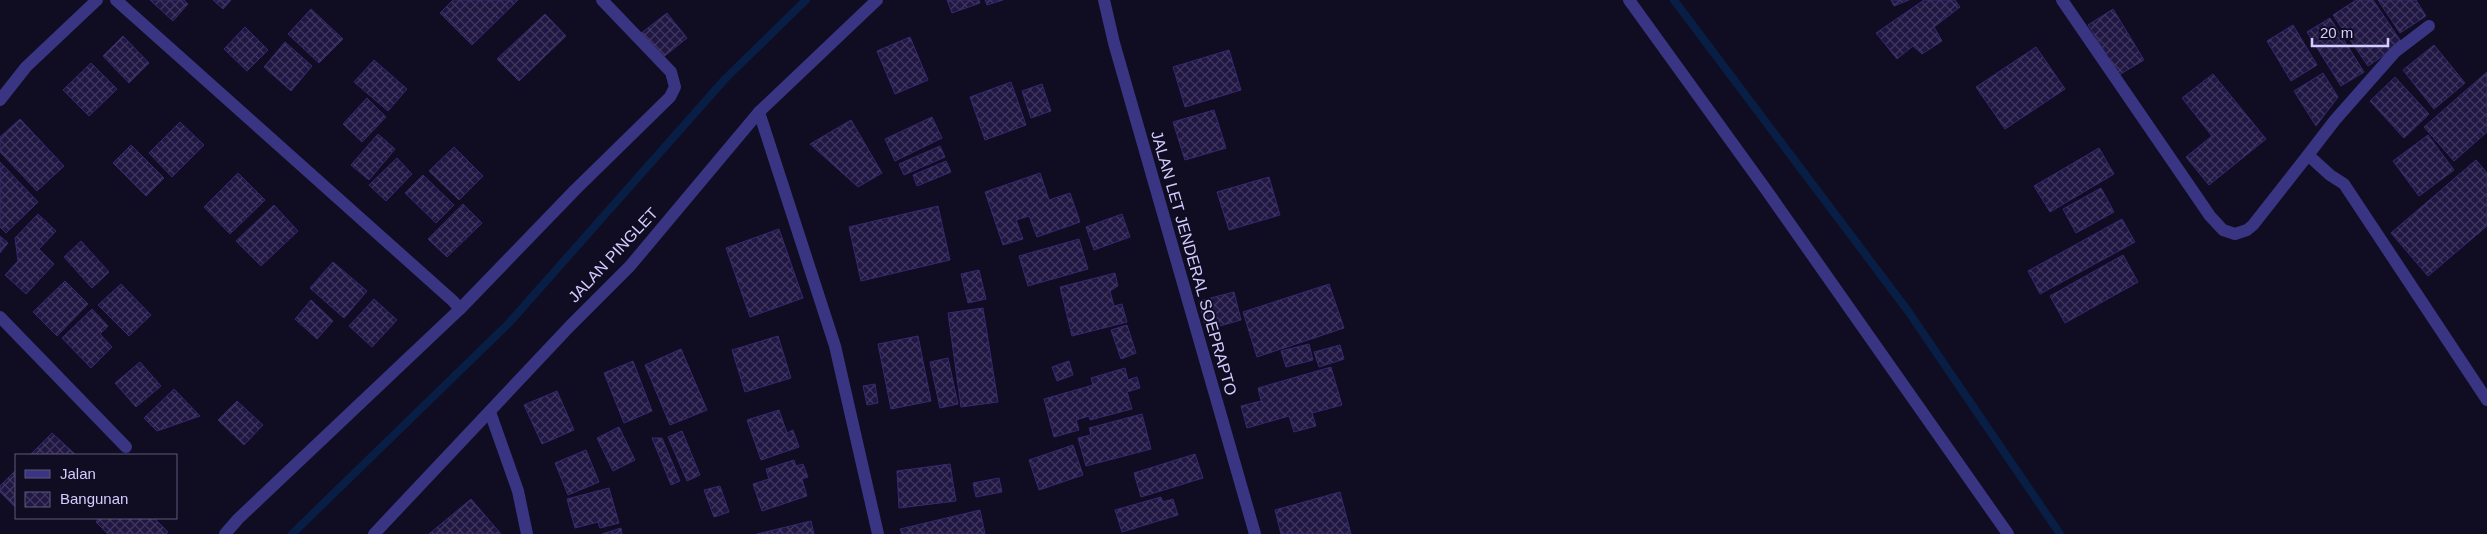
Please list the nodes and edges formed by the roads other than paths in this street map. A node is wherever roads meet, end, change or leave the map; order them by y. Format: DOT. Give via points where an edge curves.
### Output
graph roads {
  1 [pos="97,0"];
  2 [pos="116,0"];
  3 [pos="602,0"];
  4 [pos="877,0"];
  5 [pos="1104,0"];
  6 [pos="1629,0"];
  7 [pos="2062,0"];
  8 [pos="2429,26"];
  9 [pos="0,100"];
  10 [pos="759,112"];
  11 [pos="2308,155"];
  12 [pos="460,309"];
  13 [pos="0,317"];
  14 [pos="2487,400"];
  15 [pos="490,412"];
  16 [pos="126,447"];
  17 [pos="225,534"];
  18 [pos="374,534"];
  19 [pos="527,534"];
  20 [pos="878,534"];
  21 [pos="1255,534"];
  22 [pos="2008,534"];
  1 -- 9 [label="street" via="26,67"];
  2 -- 12 [label="street"];
  3 -- 12 [label="street" via="668,68 675,81 673,92"];
  4 -- 10 [label="street, JALAN PINGLET"];
  5 -- 21 [label="street, JALAN LET JENDERAL SOEPRAPTO"];
  6 -- 22 [label="street"];
  7 -- 11 [label="street" via="2193,192 2223,230 2235,234 2253,225"];
  8 -- 11 [label="street" via="2395,52"];
  10 -- 15 [label="street, JALAN PINGLET" via="630,266"];
  10 -- 20 [label="street" via="835,346"];
  11 -- 14 [label="street" via="2347,187"];
  12 -- 17 [label="street"];
  13 -- 16 [label="street"];
  15 -- 18 [label="street, JALAN PINGLET"];
  15 -- 19 [label="street" via="518,491"];
}
